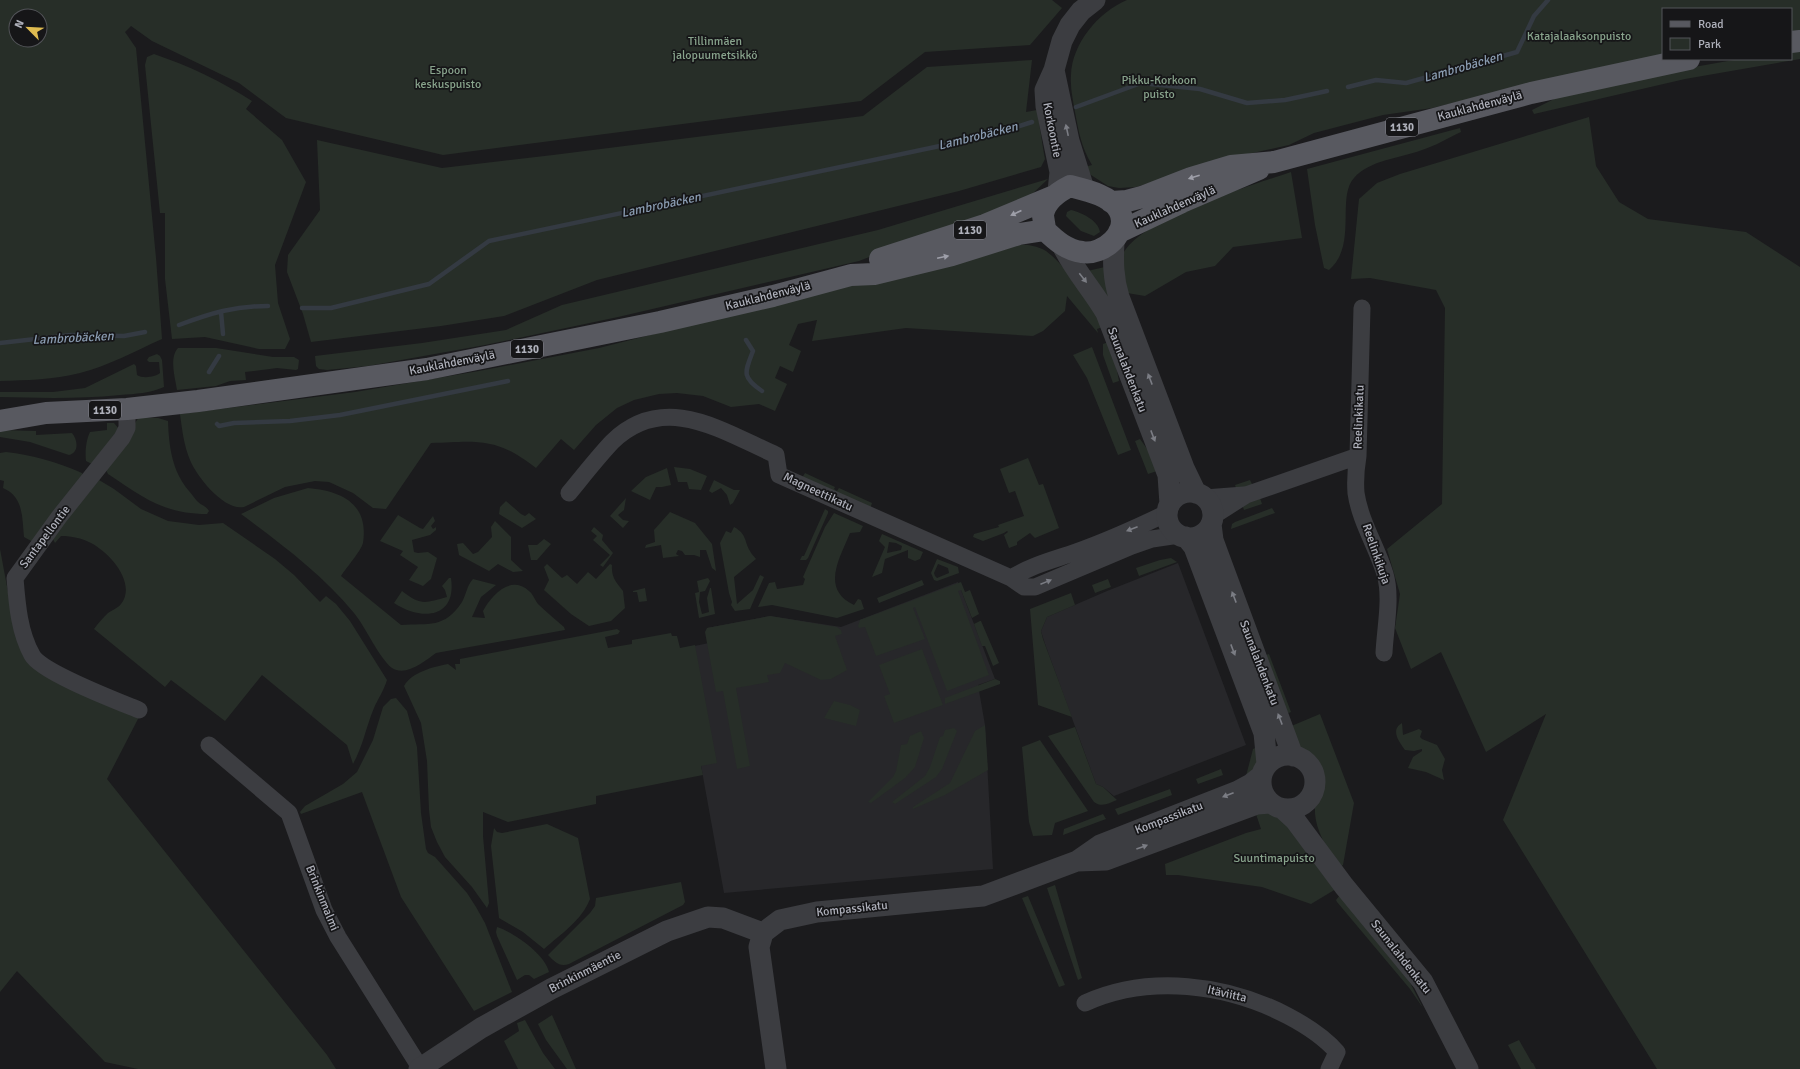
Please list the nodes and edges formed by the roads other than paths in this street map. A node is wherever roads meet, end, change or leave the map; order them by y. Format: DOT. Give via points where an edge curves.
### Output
graph roads {
  1 [pos="1095,0"];
  2 [pos="1684,60"];
  3 [pos="1054,70"];
  4 [pos="1274,162"];
  5 [pos="1084,190"];
  6 [pos="1055,194"];
  7 [pos="1111,202"];
  8 [pos="1045,230"];
  9 [pos="1117,237"];
  10 [pos="1062,245"];
  11 [pos="851,275"];
  12 [pos="1362,308"];
  13 [pos="0,407"];
  14 [pos="127,409"];
  15 [pos="46,413"];
  16 [pos="0,421"];
  17 [pos="1358,456"];
  18 [pos="569,493"];
  19 [pos="1169,508"];
  20 [pos="1206,508"];
  21 [pos="1182,536"];
  22 [pos="1011,578"];
  23 [pos="1384,653"];
  24 [pos="139,710"];
  25 [pos="209,745"];
  26 [pos="1293,756"];
  27 [pos="1264,770"];
  28 [pos="1310,798"];
  29 [pos="1277,806"];
  30 [pos="1320,853"];
  31 [pos="1077,861"];
  32 [pos="763,933"];
  33 [pos="1085,1003"];
  34 [pos="420,1069"];
  35 [pos="776,1069"];
  36 [pos="1329,1069"];
  37 [pos="1468,1069"];
  1 -- 3 [label="street, Korkoontie" via="1081,11 1070,25 1062,41"];
  2 -- 4 [label="main road, Kauklahdenväylä / 1130" via="1531,93"];
  5 -- 3 [label="street, Korkoontie, one-way" via="1069,141"];
  3 -- 6 [label="street, Korkoontie" via="1045,90 1060,172"];
  4 -- 7 [label="main road, Kauklahdenväylä / 1130, one-way" via="1231,166 1142,197"];
  4 -- 9 [label="main road, Kauklahdenväylä / 1130" via="1182,202"];
  5 -- 6 [label="main road, 1130" via="1070,186"];
  5 -- 7 [label="main road, 1130"];
  6 -- 8 [label="main road" via="1043,214"];
  6 -- 11 [label="main road, Kauklahdenväylä / 1130, one-way" via="986,225 885,256"];
  7 -- 9 [label="main road" via="1121,216"];
  8 -- 10 [label="main road, 1130"];
  11 -- 8 [label="main road, Kauklahdenväylä / 1130, one-way" via="874,274 952,256 1019,234"];
  9 -- 10 [label="main road, 1130" via="1092,252 1083,253"];
  20 -- 9 [label="street, Saunalahdenkatu, one-way" via="1184,468 1118,297 1113,267"];
  10 -- 19 [label="street, Saunalahdenkatu, one-way" via="1071,264 1096,295 1106,313 1168,475"];
  11 -- 14 [label="main road, Kauklahdenväylä / 1130" via="660,322 434,368"];
  12 -- 17 [label="street, Reelinkikatu"];
  13 -- 15 [label="main road, Kauklahdenväylä / 1130"];
  14 -- 15 [label="main road, Kauklahdenväylä / 1130"];
  14 -- 24 [label="street, Santapellontie" via="127,428 122,438 15,578 18,609 32,656 46,669"];
  15 -- 16 [label="main road, Kauklahdenväylä / 1130"];
  17 -- 20 [label="street, Reelinkikatu"];
  17 -- 23 [label="street, Reelinkikuja" via="1356,493 1385,574 1389,594 1384,629"];
  18 -- 22 [label="street, Magneettikatu" via="612,442 623,433 652,420 668,416 685,417 776,455 779,475"];
  19 -- 20 [label="street" via="1174,499 1184,493"];
  19 -- 21 [label="street" via="1168,521 1172,529"];
  19 -- 22 [label="street, one-way" via="1146,524 1028,567"];
  20 -- 21 [label="street" via="1207,530 1194,538"];
  26 -- 20 [label="street, Saunalahdenkatu, one-way" via="1217,552"];
  22 -- 21 [label="street, Magneettikatu, one-way" via="1024,587 1035,587 1152,539"];
  21 -- 27 [label="street, Saunalahdenkatu, one-way" via="1194,547 1264,733"];
  25 -- 34 [label="street, Brinkinmalmi" via="289,813 324,910"];
  26 -- 27 [label="street" via="1282,756"];
  26 -- 28 [label="street" via="1305,762 1313,773 1314,786"];
  27 -- 29 [label="street" via="1261,788 1266,798"];
  27 -- 31 [label="street, Kompassikatu, one-way" via="1238,791 1100,845"];
  28 -- 29 [label="street" via="1295,808"];
  28 -- 30 [label="street, Saunalahdenkatu" via="1310,821"];
  29 -- 30 [label="street, Saunalahdenkatu" via="1295,820"];
  31 -- 29 [label="street, Kompassikatu, one-way" via="1106,860 1257,804"];
  30 -- 37 [label="street, Saunalahdenkatu" via="1344,886 1424,982"];
  31 -- 32 [label="street, Kompassikatu" via="983,896 817,912 780,920"];
  32 -- 34 [label="street, Brinkinmäentie" via="723,918 708,917 667,931 551,989 481,1028"];
  32 -- 35 [label="street" via="761,961"];
  33 -- 36 [label="street, Itäviitta" via="1104,994 1138,987 1186,987 1228,993 1274,1009 1310,1028 1337,1052"];
}
